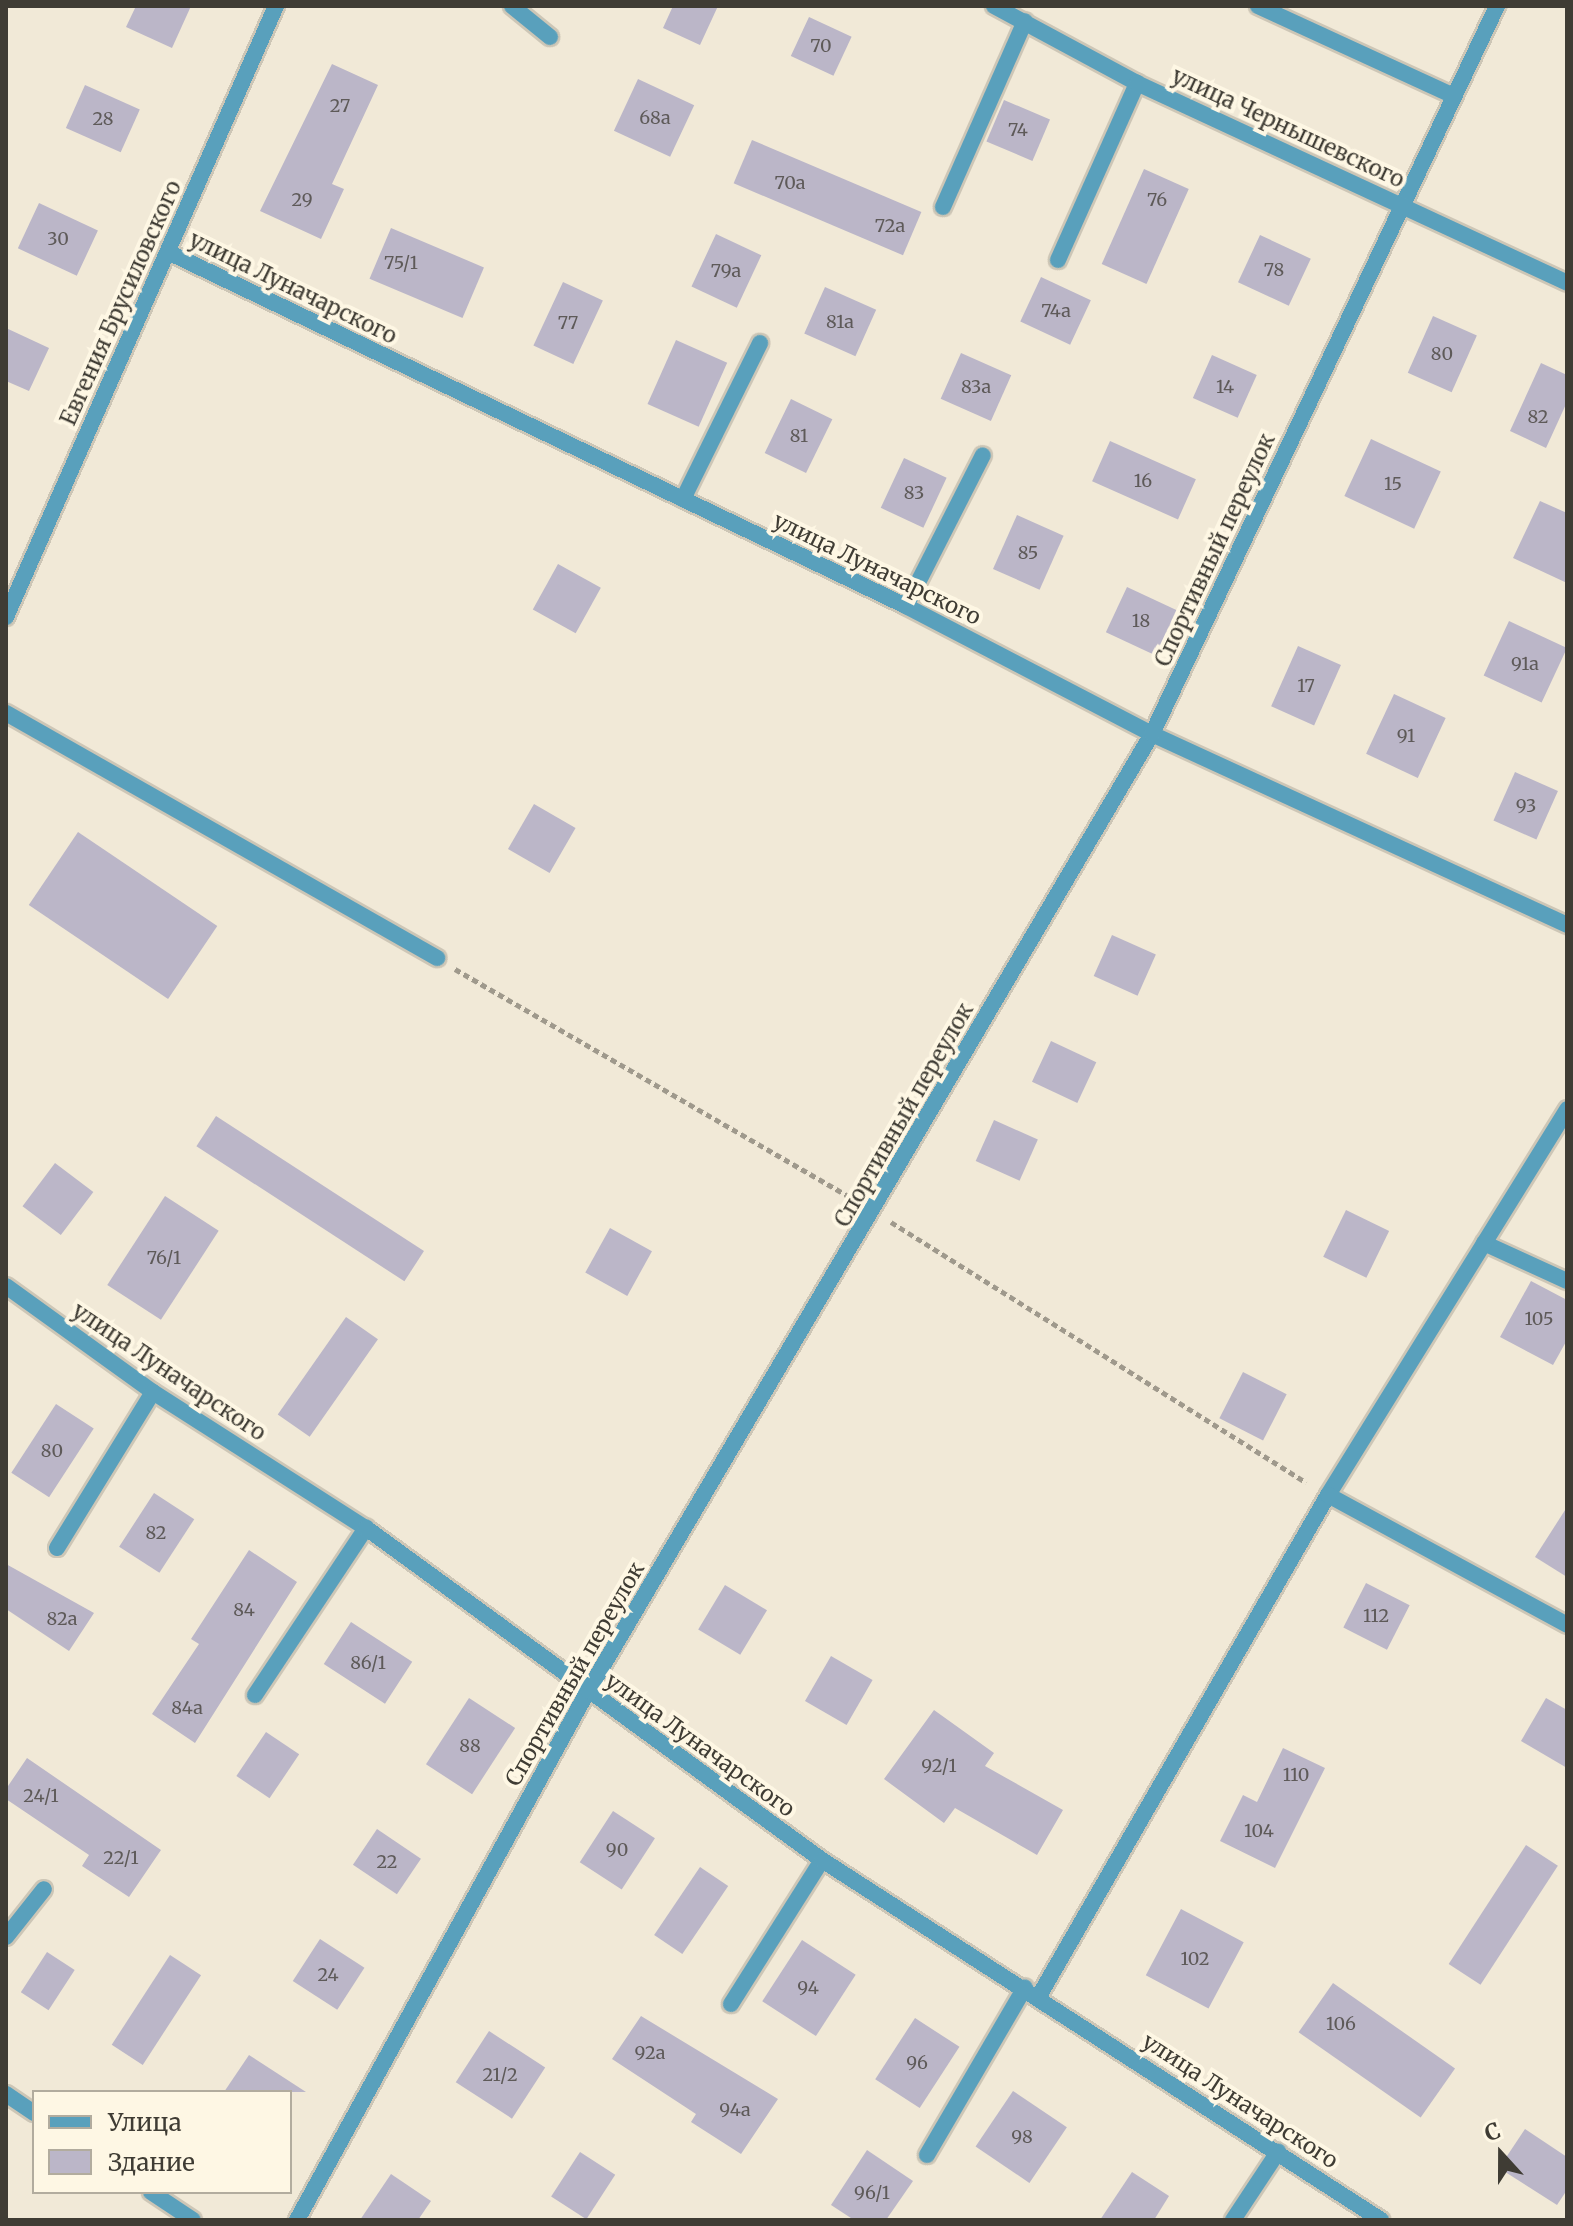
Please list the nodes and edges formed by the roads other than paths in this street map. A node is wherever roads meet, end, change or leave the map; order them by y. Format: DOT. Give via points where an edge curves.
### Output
graph roads {
  1 [pos="276,6"];
  2 [pos="512,6"];
  3 [pos="994,6"];
  4 [pos="1258,6"];
  5 [pos="1497,6"];
  6 [pos="1025,21"];
  7 [pos="550,37"];
  8 [pos="1137,83"];
  9 [pos="1454,96"];
  10 [pos="1402,205"];
  11 [pos="943,207"];
  12 [pos="168,252"];
  13 [pos="1058,260"];
  14 [pos="1567,283"];
  15 [pos="760,343"];
  16 [pos="983,455"];
  17 [pos="683,499"];
  18 [pos="906,606"];
  19 [pos="6,617"];
  20 [pos="6,713"];
  21 [pos="1152,734"];
  22 [pos="1567,925"];
  23 [pos="437,958"];
  24 [pos="1567,1109"];
  25 [pos="1484,1243"];
  26 [pos="1567,1281"];
  27 [pos="6,1286"];
  28 [pos="153,1392"];
  29 [pos="1328,1495"];
  30 [pos="366,1528"];
  31 [pos="57,1548"];
  32 [pos="1567,1625"];
  33 [pos="588,1691"];
  34 [pos="255,1695"];
  35 [pos="822,1860"];
  36 [pos="44,1889"];
  37 [pos="6,1937"];
  38 [pos="1032,1992"];
  39 [pos="731,2004"];
  40 [pos="6,2094"];
  41 [pos="32,2112"];
  42 [pos="1278,2152"];
  43 [pos="927,2155"];
  44 [pos="154,2194"];
  45 [pos="193,2220"];
  46 [pos="297,2220"];
  47 [pos="1233,2220"];
  48 [pos="1381,2220"];
  1 -- 12 [label="street, Евгения Брусиловского"];
  2 -- 7 [label="street"];
  3 -- 6 [label="street, улица Чернышевского"];
  4 -- 9 [label="street"];
  5 -- 9 [label="street, Спортивный переулок"];
  6 -- 8 [label="street, улица Чернышевского"];
  6 -- 11 [label="street"];
  8 -- 10 [label="street, улица Чернышевского"];
  8 -- 13 [label="street"];
  9 -- 10 [label="street, Спортивный переулок"];
  10 -- 14 [label="street, улица Чернышевского"];
  10 -- 21 [label="street, Спортивный переулок"];
  12 -- 17 [label="street, улица Луначарского"];
  12 -- 19 [label="street, Евгения Брусиловского"];
  15 -- 17 [label="street"];
  16 -- 18 [label="street"];
  17 -- 18 [label="street, улица Луначарского"];
  18 -- 21 [label="street, улица Луначарского"];
  20 -- 23 [label="street"];
  21 -- 22 [label="street, улица Луначарского"];
  21 -- 33 [label="street, Спортивный переулок"];
  24 -- 25 [label="street"];
  25 -- 26 [label="street"];
  25 -- 29 [label="street"];
  27 -- 28 [label="street, улица Луначарского"];
  28 -- 30 [label="street, улица Луначарского"];
  28 -- 31 [label="street"];
  29 -- 32 [label="street"];
  29 -- 38 [label="street"];
  30 -- 33 [label="street, улица Луначарского"];
  30 -- 34 [label="street"];
  33 -- 35 [label="street, улица Луначарского"];
  33 -- 46 [label="street, Спортивный переулок"];
  35 -- 38 [label="street, улица Луначарского"];
  35 -- 39 [label="street"];
  36 -- 37 [label="street"];
  38 -- 42 [label="street, улица Луначарского"];
  38 -- 43 [label="street"];
  40 -- 41 [label="street"];
  42 -- 47 [label="street"];
  42 -- 48 [label="street, улица Луначарского"];
  44 -- 45 [label="street"];
}
